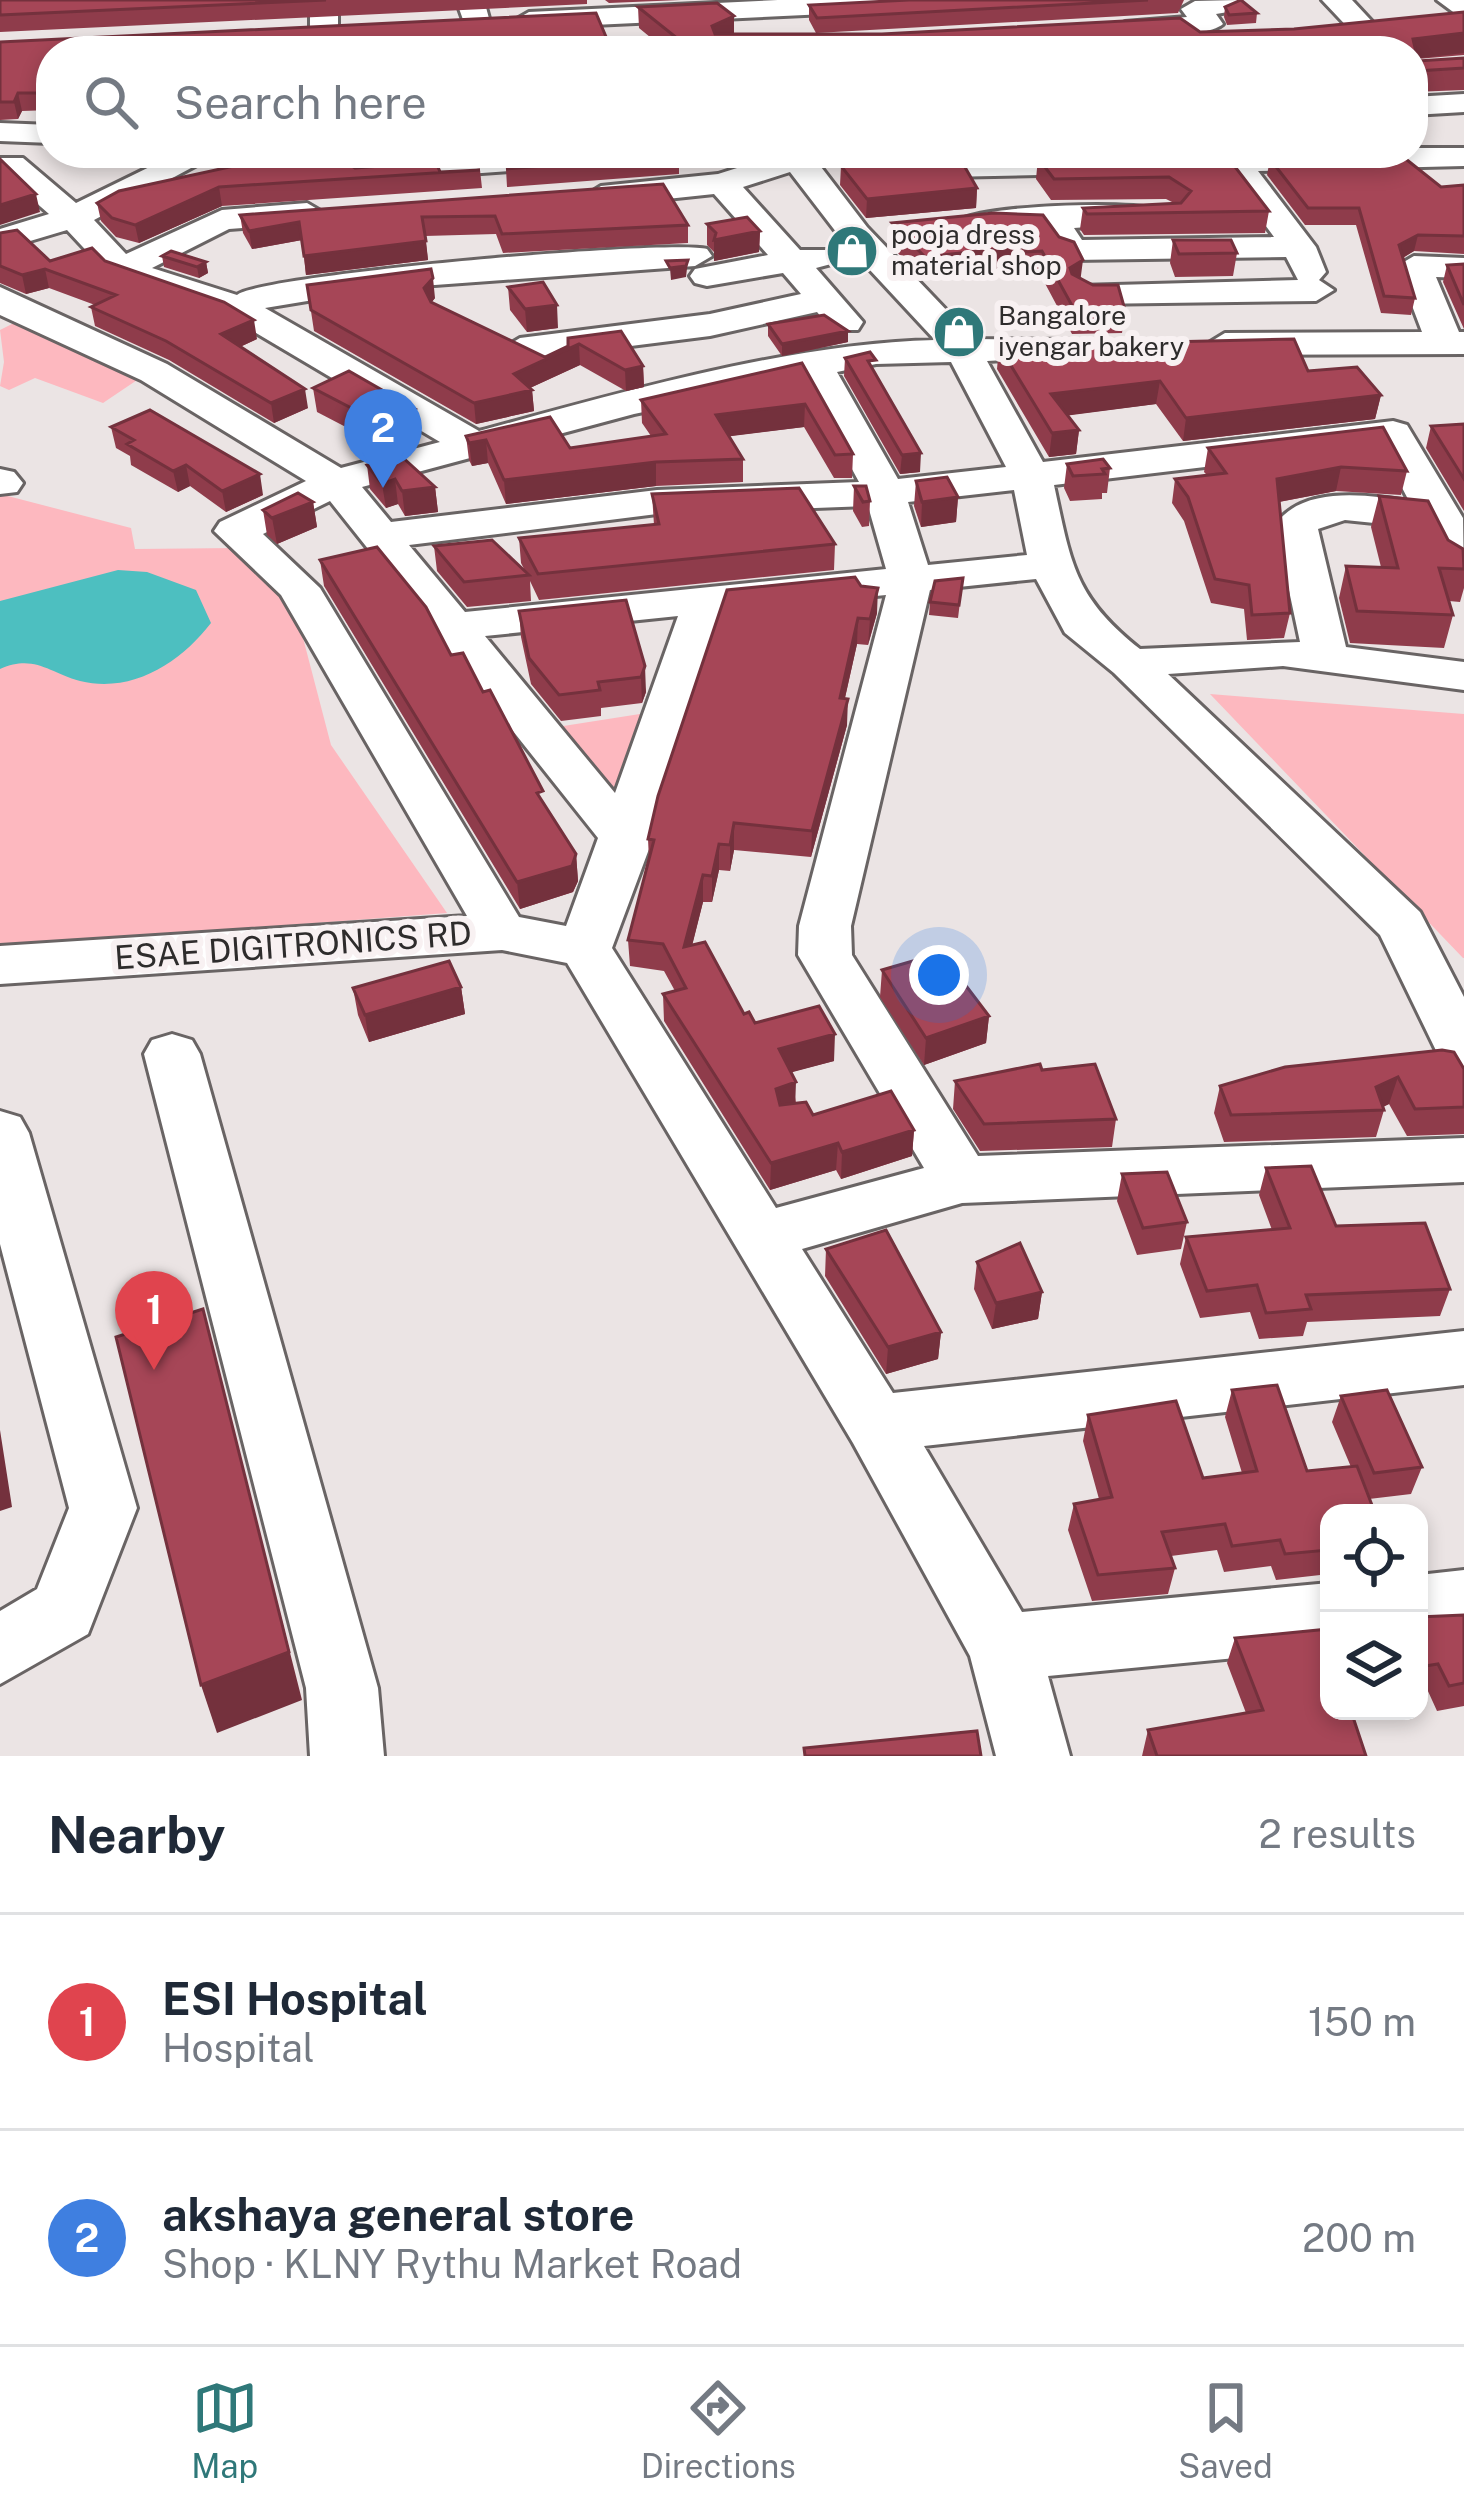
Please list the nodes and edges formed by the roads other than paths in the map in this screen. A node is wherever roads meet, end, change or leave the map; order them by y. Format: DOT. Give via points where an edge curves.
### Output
graph roads {
  1 [pos="954,0"];
  2 [pos="1224,0"];
  3 [pos="1336,0"];
  4 [pos="1451,0"];
  5 [pos="907,1"];
  6 [pos="713,6"];
  7 [pos="606,8"];
  8 [pos="1464,12"];
  9 [pos="479,23"];
  10 [pos="1464,23"];
  11 [pos="1187,26"];
  12 [pos="1365,29"];
  13 [pos="1323,32"];
  14 [pos="621,36"];
  15 [pos="1098,36"];
  16 [pos="1194,36"];
  17 [pos="1464,103"];
  18 [pos="1428,105"];
  19 [pos="36,140"];
  20 [pos="4,153"];
  21 [pos="1428,157"];
  22 [pos="1464,157"];
  23 [pos="173,168"];
  24 [pos="355,168"];
  25 [pos="772,168"];
  26 [pos="803,168"];
  27 [pos="1239,168"];
  28 [pos="722,183"];
  29 [pos="577,197"];
  30 [pos="1166,213"];
  31 [pos="1049,215"];
  32 [pos="73,217"];
  33 [pos="941,226"];
  34 [pos="874,238"];
  35 [pos="0,240"];
  36 [pos="1299,247"];
  37 [pos="790,262"];
  38 [pos="1464,268"];
  39 [pos="122,269"];
  40 [pos="1316,290"];
  41 [pos="1090,293"];
  42 [pos="823,300"];
  43 [pos="242,309"];
  44 [pos="7,313"];
  45 [pos="484,330"];
  46 [pos="1346,341"];
  47 [pos="1455,343"];
  48 [pos="1188,345"];
  49 [pos="961,347"];
  50 [pos="1098,347"];
  51 [pos="520,349"];
  52 [pos="876,352"];
  53 [pos="814,364"];
  54 [pos="629,404"];
  55 [pos="1441,431"];
  56 [pos="1394,433"];
  57 [pos="469,442"];
  58 [pos="1032,478"];
  59 [pos="336,482"];
  60 [pos="885,493"];
  61 [pos="380,536"];
  62 [pos="1457,545"];
  63 [pos="1049,565"];
  64 [pos="911,580"];
  65 [pos="706,600"];
  66 [pos="453,626"];
  67 [pos="1326,658"];
  68 [pos="1130,663"];
  69 [pos="1464,676"];
  70 [pos="627,841"];
  71 [pos="502,932"];
  72 [pos="585,948"];
  73 [pos="0,965"];
  74 [pos="1451,997"];
  75 [pos="1464,1053"];
  76 [pos="172,1054"];
  77 [pos="0,1133"];
  78 [pos="1464,1160"];
  79 [pos="962,1180"];
  80 [pos="762,1236"];
  81 [pos="1464,1358"];
  82 [pos="876,1424"];
  83 [pos="1464,1604"];
  84 [pos="1428,1607"];
  85 [pos="1320,1617"];
  86 [pos="0,1650"];
  87 [pos="1010,1666"];
  88 [pos="347,1756"];
  89 [pos="1034,1756"];
  1 -- 5 [label="street"];
  2 -- 11 [label="street" via="1195,9 1210,24"];
  3 -- 12 [label="street"];
  4 -- 8 [label="street"];
  5 -- 6 [label="street"];
  6 -- 7 [label="street"];
  7 -- 9 [label="street"];
  7 -- 14 [label="street"];
  10 -- 12 [label="street"];
  11 -- 15 [label="street"];
  11 -- 16 [label="street"];
  12 -- 13 [label="street"];
  17 -- 18 [label="street"];
  19 -- 20 [label="street"];
  20 -- 32 [label="street"];
  21 -- 22 [label="street"];
  23 -- 32 [label="street"];
  24 -- 39 [label="street" via="360,209 222,220"];
  25 -- 28 [label="street"];
  26 -- 34 [label="street"];
  27 -- 36 [label="street"];
  28 -- 29 [label="street"];
  28 -- 37 [label="street"];
  30 -- 31 [label="street"];
  31 -- 33 [label="street"];
  31 -- 36 [label="street" via="1072,250"];
  32 -- 35 [label="street"];
  32 -- 39 [label="street"];
  34 -- 37 [label="street"];
  34 -- 49 [label="street"];
  36 -- 40 [label="street"];
  37 -- 42 [label="street"];
  37 -- 43 [label="street" via="694,252 260,294"];
  38 -- 47 [label="street" via="1414,266"];
  39 -- 43 [label="street"];
  40 -- 41 [label="street"];
  40 -- 46 [label="street"];
  42 -- 51 [label="street" via="710,325"];
  42 -- 52 [label="street"];
  43 -- 57 [label="street"];
  44 -- 59 [label="street" via="154,372"];
  45 -- 51 [label="street"];
  46 -- 47 [label="street"];
  46 -- 48 [label="street"];
  49 -- 50 [label="street"];
  49 -- 52 [label="street"];
  49 -- 58 [label="street"];
  51 -- 54 [label="street"];
  52 -- 53 [label="street"];
  53 -- 54 [label="street"];
  53 -- 60 [label="street"];
  54 -- 57 [label="street"];
  55 -- 56 [label="street"];
  56 -- 58 [label="street"];
  56 -- 62 [label="street"];
  57 -- 59 [label="street"];
  58 -- 60 [label="street"];
  58 -- 63 [label="street"];
  59 -- 61 [label="street"];
  59 -- 71 [label="street" via="235,531 298,588"];
  60 -- 61 [label="street" via="657,502"];
  60 -- 64 [label="street"];
  61 -- 66 [label="street"];
  62 -- 67 [label="street" via="1342,510 1296,525"];
  63 -- 64 [label="street"];
  63 -- 68 [label="street" via="1081,624"];
  64 -- 65 [label="street"];
  64 -- 79 [label="street" via="825,926 825,955"];
  65 -- 66 [label="street"];
  65 -- 70 [label="street"];
  66 -- 70 [label="street"];
  67 -- 68 [label="street" via="1283,653"];
  67 -- 69 [label="street"];
  68 -- 74 [label="street" via="1402,925"];
  70 -- 72 [label="street"];
  71 -- 72 [label="street, ESAE DIGITRONICS RD"];
  71 -- 73 [label="street, ESAE DIGITRONICS RD"];
  72 -- 80 [label="street"];
  74 -- 75 [label="street"];
  76 -- 88 [label="street" via="342,1688"];
  77 -- 86 [label="street" via="103,1508 64,1611"];
  78 -- 79 [label="street"];
  79 -- 80 [label="street"];
  80 -- 82 [label="street"];
  81 -- 82 [label="street"];
  82 -- 87 [label="street"];
  83 -- 84 [label="street"];
  85 -- 87 [label="street"];
  87 -- 89 [label="street"];
}
